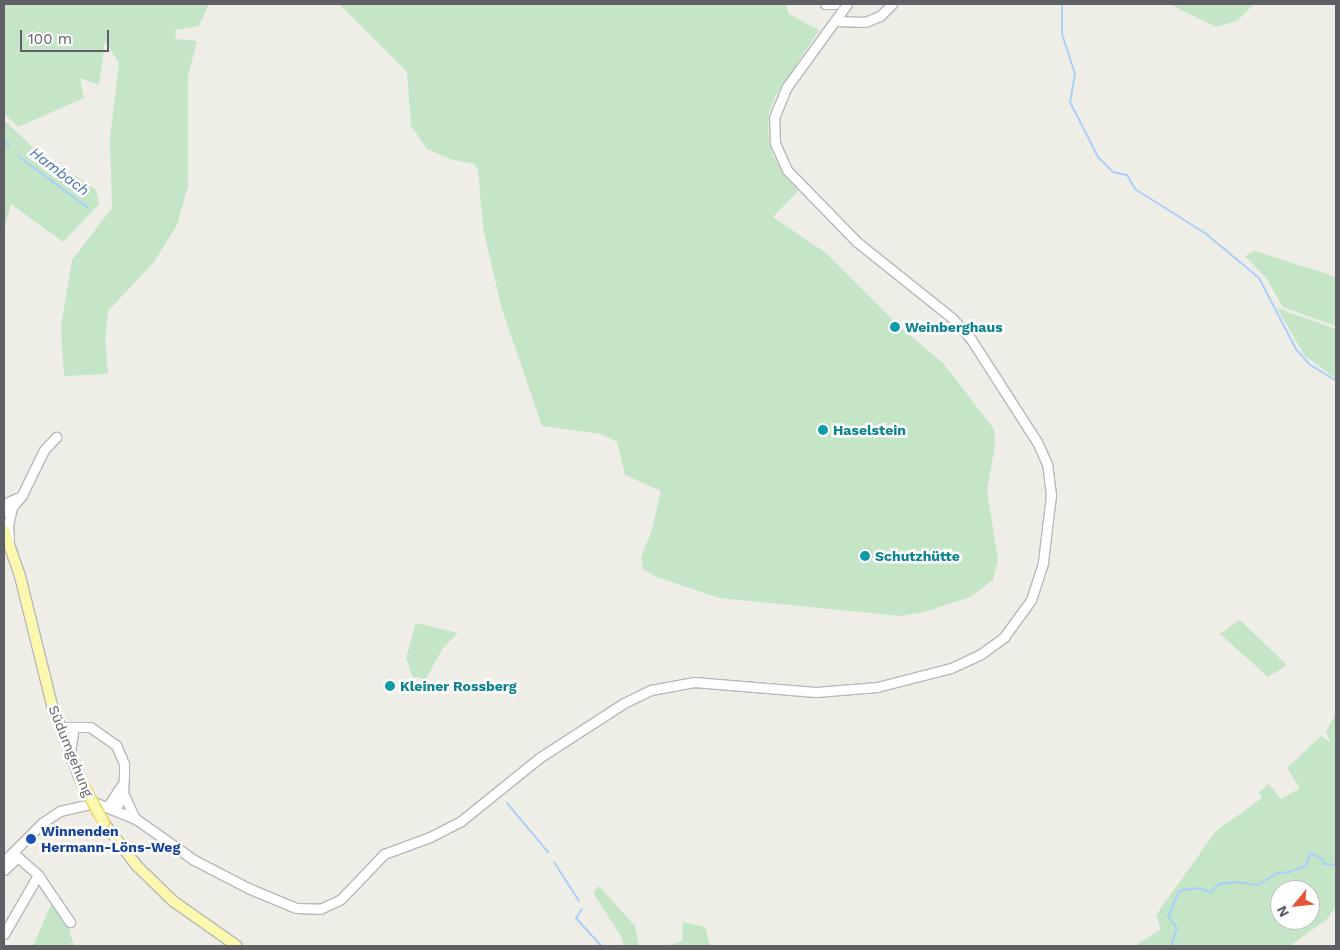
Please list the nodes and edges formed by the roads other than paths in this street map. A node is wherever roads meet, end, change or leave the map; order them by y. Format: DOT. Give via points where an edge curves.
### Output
graph roads {
  1 [pos="825,4"];
  2 [pos="835,4"];
  3 [pos="847,4"];
  4 [pos="892,4"];
  5 [pos="838,21"];
  6 [pos="56,437"];
  7 [pos="7,508"];
  8 [pos="4,530"];
  9 [pos="10,544"];
  10 [pos="77,729"];
  11 [pos="60,731"];
  12 [pos="70,754"];
  13 [pos="123,788"];
  14 [pos="112,807"];
  15 [pos="136,819"];
  16 [pos="15,855"];
  17 [pos="4,861"];
  18 [pos="4,870"];
  19 [pos="38,875"];
  20 [pos="70,922"];
  21 [pos="4,934"];
  22 [pos="237,946"];
  1 -- 2 [label="street"];
  3 -- 5 [label="street"];
  4 -- 5 [label="street" via="880,16 865,22"];
  5 -- 15 [label="street" via="786,88 777,107 773,132 779,157 798,182 857,242 947,313 971,339 1022,415 1047,464 1051,495 1040,575 1031,600 1014,626 994,645 968,662 935,674 877,687 816,692 694,682 651,690 624,703 539,758 461,822 384,854 341,899 320,909 296,908 248,888 194,860"];
  6 -- 7 [label="street" via="44,450 22,495"];
  7 -- 9 [label="street"];
  8 -- 9 [label="main road, Südumgehung"];
  9 -- 11 [label="main road, Südumgehung"];
  10 -- 11 [label="street"];
  10 -- 12 [label="street"];
  10 -- 13 [label="street" via="99,730 116,745 124,764"];
  11 -- 12 [label="main road, Südumgehung"];
  12 -- 22 [label="main road, Südumgehung, bridge" via="104,823 137,866 173,902"];
  13 -- 14 [label="street"];
  13 -- 15 [label="street"];
  14 -- 15 [label="street"];
  14 -- 16 [label="street" via="96,803 60,810 42,823"];
  16 -- 17 [label="street"];
  16 -- 18 [label="street"];
  16 -- 19 [label="street"];
  19 -- 20 [label="street"];
  19 -- 21 [label="street"];
}
